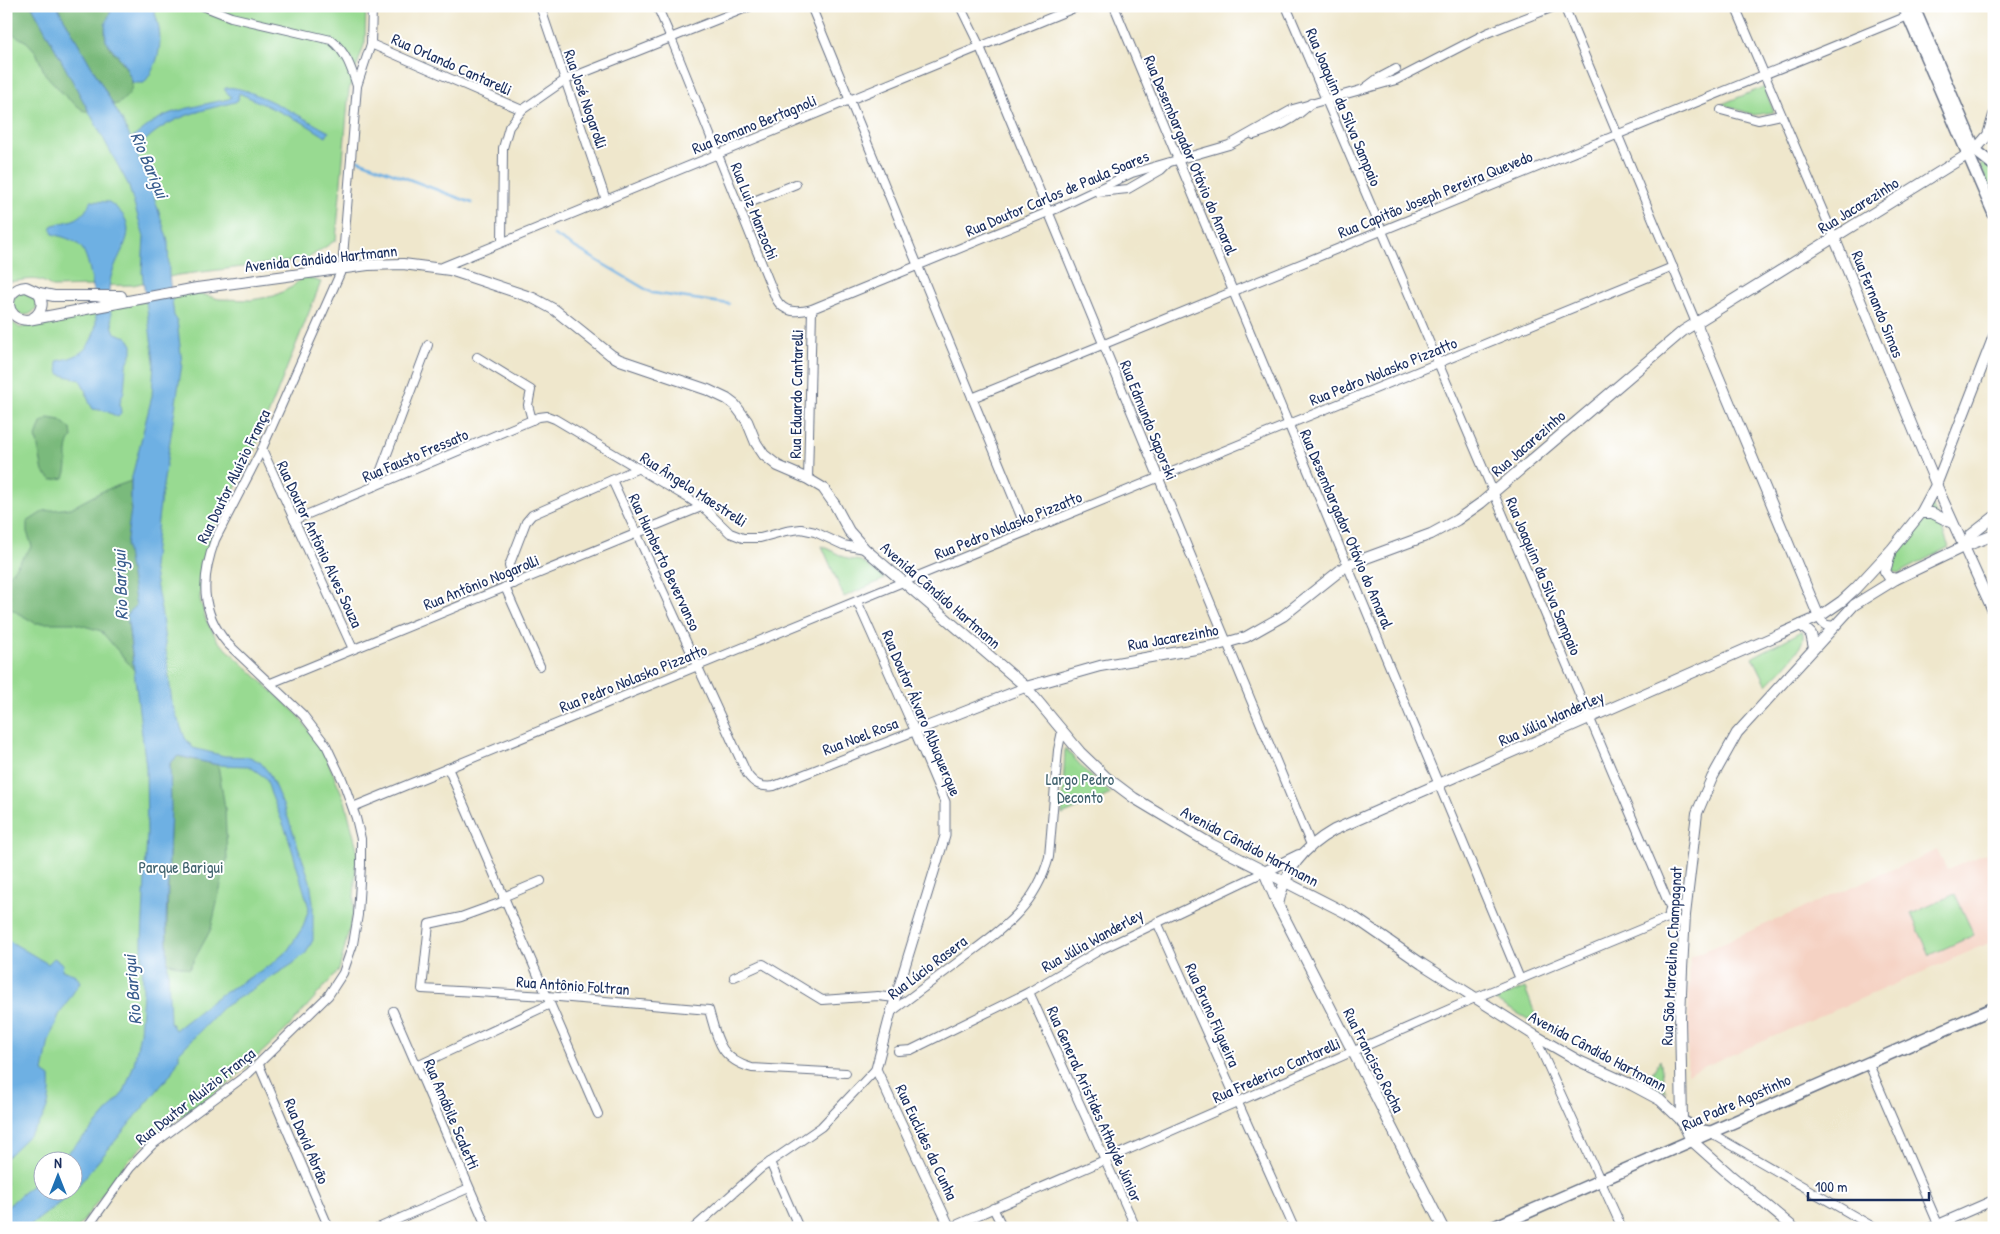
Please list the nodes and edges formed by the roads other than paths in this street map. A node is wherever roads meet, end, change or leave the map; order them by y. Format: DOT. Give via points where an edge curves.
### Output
graph roads {
  1 [pos="203,6"];
  2 [pos="372,6"];
  3 [pos="540,6"];
  4 [pos="657,6"];
  5 [pos="751,6"];
  6 [pos="811,6"];
  7 [pos="960,6"];
  8 [pos="1079,6"];
  9 [pos="1114,6"];
  10 [pos="1286,6"];
  11 [pos="1556,6"];
  12 [pos="1564,6"];
  13 [pos="1735,6"];
  14 [pos="1908,10"];
  15 [pos="671,38"];
  16 [pos="371,44"];
  17 [pos="980,47"];
  18 [pos="1396,69"];
  19 [pos="1764,75"];
  20 [pos="565,80"];
  21 [pos="357,86"];
  22 [pos="1364,89"];
  23 [pos="850,100"];
  24 [pos="1326,100"];
  25 [pos="522,110"];
  26 [pos="1721,110"];
  27 [pos="1781,115"];
  28 [pos="1994,115"];
  29 [pos="1618,135"];
  30 [pos="1972,152"];
  31 [pos="718,154"];
  32 [pos="1178,160"];
  33 [pos="1169,162"];
  34 [pos="1994,166"];
  35 [pos="796,184"];
  36 [pos="1096,192"];
  37 [pos="606,200"];
  38 [pos="739,207"];
  39 [pos="1049,212"];
  40 [pos="1994,214"];
  41 [pos="1382,231"];
  42 [pos="1834,237"];
  43 [pos="502,242"];
  44 [pos="918,266"];
  45 [pos="440,268"];
  46 [pos="1673,268"];
  47 [pos="342,269"];
  48 [pos="11,290"];
  49 [pos="1233,292"];
  50 [pos="39,293"];
  51 [pos="115,299"];
  52 [pos="8,309"];
  53 [pos="812,309"];
  54 [pos="788,311"];
  55 [pos="33,318"];
  56 [pos="1696,323"];
  57 [pos="1994,336"];
  58 [pos="1103,344"];
  59 [pos="428,345"];
  60 [pos="477,357"];
  61 [pos="1438,363"];
  62 [pos="972,398"];
  63 [pos="547,416"];
  64 [pos="532,420"];
  65 [pos="1289,425"];
  66 [pos="262,450"];
  67 [pos="1949,454"];
  68 [pos="1925,458"];
  69 [pos="638,468"];
  70 [pos="1158,478"];
  71 [pos="808,479"];
  72 [pos="612,480"];
  73 [pos="1936,485"];
  74 [pos="375,486"];
  75 [pos="1493,492"];
  76 [pos="701,507"];
  77 [pos="1921,513"];
  78 [pos="1994,517"];
  79 [pos="294,520"];
  80 [pos="1953,524"];
  81 [pos="1027,532"];
  82 [pos="637,533"];
  83 [pos="1994,535"];
  84 [pos="1963,547"];
  85 [pos="865,549"];
  86 [pos="1892,549"];
  87 [pos="1348,566"];
  88 [pos="1896,579"];
  89 [pos="904,582"];
  90 [pos="514,584"];
  91 [pos="505,587"];
  92 [pos="858,601"];
  93 [pos="1994,613"];
  94 [pos="1818,618"];
  95 [pos="1801,625"];
  96 [pos="1834,626"];
  97 [pos="1227,643"];
  98 [pos="1814,648"];
  99 [pos="353,649"];
  100 [pos="540,666"];
  101 [pos="698,666"];
  102 [pos="271,684"];
  103 [pos="1026,687"];
  104 [pos="1589,718"];
  105 [pos="915,731"];
  106 [pos="1062,731"];
  107 [pos="448,768"];
  108 [pos="1438,783"];
  109 [pos="761,787"];
  110 [pos="353,807"];
  111 [pos="1310,845"];
  112 [pos="1301,855"];
  113 [pos="1264,872"];
  114 [pos="541,881"];
  115 [pos="1284,882"];
  116 [pos="504,899"];
  117 [pos="1278,905"];
  118 [pos="1670,913"];
  119 [pos="1685,915"];
  120 [pos="1157,922"];
  121 [pos="734,977"];
  122 [pos="1520,979"];
  123 [pos="1029,992"];
  124 [pos="546,996"];
  125 [pos="895,998"];
  126 [pos="1475,998"];
  127 [pos="550,1004"];
  128 [pos="1994,1008"];
  129 [pos="393,1011"];
  130 [pos="891,1012"];
  131 [pos="1534,1035"];
  132 [pos="898,1051"];
  133 [pos="1353,1052"];
  134 [pos="1868,1062"];
  135 [pos="259,1064"];
  136 [pos="416,1066"];
  137 [pos="876,1069"];
  138 [pos="846,1072"];
  139 [pos="1238,1102"];
  140 [pos="598,1114"];
  141 [pos="1682,1121"];
  142 [pos="1709,1132"];
  143 [pos="1691,1140"];
  144 [pos="1106,1159"];
  145 [pos="770,1162"];
  146 [pos="1600,1180"];
  147 [pos="469,1188"];
  148 [pos="1994,1200"];
  149 [pos="993,1208"];
  150 [pos="1994,1225"];
  151 [pos="1934,1226"];
  152 [pos="87,1228"];
  153 [pos="329,1228"];
  154 [pos="378,1228"];
  155 [pos="487,1228"];
  156 [pos="694,1228"];
  157 [pos="799,1228"];
  158 [pos="950,1228"];
  159 [pos="1003,1228"];
  160 [pos="1136,1228"];
  161 [pos="1294,1228"];
  162 [pos="1443,1228"];
  163 [pos="1492,1228"];
  164 [pos="1622,1228"];
  165 [pos="1794,1228"];
  166 [pos="1876,1228"];
  167 [pos="1987,1228"];
  1 -- 21 [label="street" via="231,17 331,40 348,61"];
  2 -- 16 [label="street, Rua Doutor Aluízio França"];
  3 -- 20 [label="street, Rua José Nogarolli"];
  4 -- 15 [label="street, Rua Luiz Manzochi"];
  5 -- 15 [label="street"];
  6 -- 23 [label="street"];
  7 -- 17 [label="street, Rua Edmundo Saporski"];
  8 -- 17 [label="street, Rua Romano Bertagnoli"];
  9 -- 32 [label="street, Rua Desembargador Otávio do Amaral"];
  10 -- 24 [label="street, Rua Joaquim da Silva Sampaio"];
  11 -- 22 [label="street, Rua Doutor Carlos de Paula Soares" via="1487,33 1406,77"];
  12 -- 29 [label="street"];
  13 -- 19 [label="street, Rua Fernando Simas"];
  14 -- 19 [label="street, Rua Capitão Joseph Pereira Quevedo"];
  14 -- 30 [label="main road"];
  15 -- 20 [label="street"];
  15 -- 31 [label="street, Rua Luiz Manzochi"];
  16 -- 21 [label="street, Rua Doutor Aluízio França"];
  16 -- 25 [label="street, Rua Orlando Cantarelli"];
  17 -- 23 [label="street, Rua Romano Bertagnoli"];
  17 -- 39 [label="street, Rua Edmundo Saporski"];
  18 -- 22 [label="street"];
  19 -- 27 [label="street, Rua Fernando Simas"];
  19 -- 29 [label="street, Rua Capitão Joseph Pereira Quevedo"];
  20 -- 25 [label="street"];
  20 -- 37 [label="street, Rua José Nogarolli"];
  21 -- 47 [label="street, Rua Doutor Aluízio França"];
  22 -- 24 [label="street, Rua Doutor Carlos de Paula Soares"];
  23 -- 31 [label="street, Rua Romano Bertagnoli"];
  23 -- 44 [label="street"];
  24 -- 32 [label="street, Rua Doutor Carlos de Paula Soares" via="1284,114 1241,140"];
  24 -- 41 [label="street, Rua Joaquim da Silva Sampaio"];
  25 -- 43 [label="street" via="509,127 503,148"];
  26 -- 27 [label="street" via="1758,120"];
  27 -- 42 [label="street, Rua Fernando Simas"];
  28 -- 30 [label="main road, Rua Jacarezinho" via="1988,135"];
  29 -- 41 [label="street, Rua Capitão Joseph Pereira Quevedo"];
  29 -- 46 [label="street"];
  30 -- 34 [label="main road"];
  30 -- 40 [label="main road"];
  30 -- 42 [label="main road, Rua Jacarezinho"];
  31 -- 37 [label="street, Rua Romano Bertagnoli"];
  31 -- 38 [label="street, Rua Luiz Manzochi"];
  32 -- 33 [label="street, Rua Doutor Carlos de Paula Soares"];
  32 -- 49 [label="street, Rua Desembargador Otávio do Amaral"];
  33 -- 36 [label="street, Rua Doutor Carlos de Paula Soares" via="1132,174"];
  33 -- 36 [label="street" via="1128,189"];
  35 -- 38 [label="street"];
  36 -- 39 [label="street, Rua Doutor Carlos de Paula Soares"];
  37 -- 43 [label="street, Rua Romano Bertagnoli"];
  38 -- 54 [label="street, Rua Luiz Manzochi" via="776,299"];
  39 -- 44 [label="street, Rua Doutor Carlos de Paula Soares"];
  39 -- 58 [label="street, Rua Edmundo Saporski"];
  41 -- 49 [label="street, Rua Capitão Joseph Pereira Quevedo"];
  41 -- 61 [label="street, Rua Joaquim da Silva Sampaio"];
  42 -- 56 [label="main road, Rua Jacarezinho"];
  42 -- 68 [label="main road, Rua Fernando Simas"];
  43 -- 45 [label="street, Rua Romano Bertagnoli"];
  44 -- 53 [label="street, Rua Doutor Carlos de Paula Soares"];
  44 -- 62 [label="street"];
  45 -- 47 [label="main road, Avenida Cândido Hartmann" via="394,264"];
  45 -- 71 [label="main road, Avenida Cândido Hartmann" via="533,298 555,310 620,360 727,399 742,413 764,455 778,466"];
  46 -- 56 [label="street"];
  46 -- 61 [label="street, Rua Pedro Nolasko Pizzatto"];
  47 -- 51 [label="main road, Avenida Cândido Hartmann"];
  47 -- 66 [label="street, Rua Doutor Aluízio França"];
  48 -- 50 [label="main road" via="26,287"];
  48 -- 52 [label="main road"];
  49 -- 58 [label="street, Rua Capitão Joseph Pereira Quevedo"];
  49 -- 65 [label="street, Rua Desembargador Otávio do Amaral"];
  50 -- 51 [label="main road, Avenida Cândido Hartmann"];
  50 -- 55 [label="main road" via="42,307"];
  51 -- 55 [label="main road, Avenida Cândido Hartmann"];
  52 -- 55 [label="main road" via="23,320"];
  53 -- 54 [label="street, Rua Doutor Carlos de Paula Soares"];
  53 -- 71 [label="street, Rua Eduardo Cantarelli"];
  56 -- 75 [label="main road, Rua Jacarezinho" via="1674,337"];
  56 -- 94 [label="main road"];
  57 -- 67 [label="main road"];
  58 -- 62 [label="street, Rua Capitão Joseph Pereira Quevedo"];
  58 -- 70 [label="street, Rua Edmundo Saporski"];
  59 -- 74 [label="street"];
  60 -- 64 [label="street" via="531,390 528,405"];
  61 -- 65 [label="street, Rua Pedro Nolasko Pizzatto"];
  61 -- 75 [label="street, Rua Joaquim da Silva Sampaio"];
  62 -- 81 [label="street"];
  63 -- 64 [label="street, Rua Fausto Fressato"];
  63 -- 69 [label="street, Rua Ângelo Maestrelli"];
  64 -- 74 [label="street, Rua Fausto Fressato"];
  65 -- 70 [label="street, Rua Pedro Nolasko Pizzatto"];
  65 -- 87 [label="street, Rua Desembargador Otávio do Amaral"];
  66 -- 79 [label="street, Rua Doutor Antônio Alves Souza"];
  66 -- 102 [label="street, Rua Doutor Aluízio França" via="215,540 206,594 210,619 217,631"];
  67 -- 68 [label="main road" via="1937,460"];
  67 -- 73 [label="main road"];
  68 -- 73 [label="main road, Rua Fernando Simas"];
  69 -- 72 [label="street"];
  69 -- 76 [label="street, Rua Ângelo Maestrelli"];
  70 -- 81 [label="street, Rua Pedro Nolasko Pizzatto"];
  70 -- 97 [label="street, Rua Edmundo Saporski"];
  71 -- 85 [label="main road, Avenida Cândido Hartmann" via="823,488"];
  72 -- 82 [label="street, Rua Humberto Bevervanso"];
  72 -- 90 [label="street" via="528,519 509,566"];
  73 -- 77 [label="main road"];
  73 -- 80 [label="main road, Rua Fernando Simas"];
  74 -- 79 [label="street, Rua Fausto Fressato"];
  75 -- 87 [label="main road, Rua Jacarezinho" via="1443,528"];
  75 -- 104 [label="street, Rua Joaquim da Silva Sampaio"];
  76 -- 82 [label="street, Rua Antônio Nogarolli"];
  76 -- 85 [label="street, Rua Ângelo Maestrelli" via="730,533 743,538 760,538 801,529 843,545"];
  77 -- 80 [label="main road" via="1938,515"];
  77 -- 86 [label="main road"];
  78 -- 84 [label="main road" via="1971,535"];
  79 -- 99 [label="street, Rua Doutor Antônio Alves Souza"];
  80 -- 84 [label="main road, Rua Fernando Simas"];
  81 -- 89 [label="street, Rua Pedro Nolasko Pizzatto"];
  82 -- 90 [label="street, Rua Antônio Nogarolli"];
  82 -- 101 [label="street, Rua Humberto Bevervanso"];
  83 -- 84 [label="main road"];
  84 -- 88 [label="main road"];
  84 -- 93 [label="main road, Rua Fernando Simas"];
  85 -- 89 [label="main road, Avenida Cândido Hartmann"];
  86 -- 88 [label="main road" via="1885,571 1889,578"];
  86 -- 94 [label="main road" via="1842,601"];
  87 -- 97 [label="main road, Rua Jacarezinho" via="1271,624"];
  87 -- 108 [label="street, Rua Desembargador Otávio do Amaral"];
  88 -- 96 [label="main road, Rua São Marcelino Champagnat" via="1854,605"];
  89 -- 92 [label="street, Rua Pedro Nolasko Pizzatto"];
  89 -- 103 [label="main road, Avenida Cândido Hartmann"];
  90 -- 91 [label="street, Rua Antônio Nogarolli"];
  91 -- 99 [label="street, Rua Antônio Nogarolli"];
  91 -- 100 [label="street"];
  92 -- 101 [label="street, Rua Pedro Nolasko Pizzatto"];
  92 -- 105 [label="street, Rua Doutor Álvaro Albuquerque"];
  94 -- 95 [label="main road, Rua Júlia Wanderley"];
  94 -- 96 [label="street" via="1827,626"];
  95 -- 98 [label="main road" via="1810,634"];
  95 -- 104 [label="main road, Rua Júlia Wanderley"];
  96 -- 98 [label="main road, Rua São Marcelino Champagnat"];
  97 -- 103 [label="main road, Rua Jacarezinho" via="1121,662"];
  97 -- 111 [label="street, Rua Edmundo Saporski"];
  98 -- 119 [label="main road, Rua São Marcelino Champagnat" via="1737,733 1712,778 1697,813"];
  99 -- 102 [label="street, Rua Antônio Nogarolli"];
  101 -- 107 [label="street, Rua Pedro Nolasko Pizzatto"];
  101 -- 109 [label="street, Rua Humberto Bevervanso" via="747,774"];
  102 -- 110 [label="street, Rua Doutor Aluízio França" via="303,715 326,745"];
  103 -- 105 [label="street, Rua Noel Rosa"];
  103 -- 106 [label="main road, Avenida Cândido Hartmann"];
  104 -- 108 [label="main road, Rua Júlia Wanderley"];
  104 -- 118 [label="street, Rua Joaquim da Silva Sampaio"];
  105 -- 109 [label="street, Rua Noel Rosa" via="774,786"];
  105 -- 125 [label="street, Rua Doutor Álvaro Albuquerque" via="945,802 946,825 942,849"];
  106 -- 113 [label="main road, Avenida Cândido Hartmann" via="1094,766 1134,798"];
  106 -- 130 [label="street, Rua Lúcio Rasera" via="1049,857 1034,894 1011,922"];
  107 -- 110 [label="street, Rua Pedro Nolasko Pizzatto"];
  107 -- 116 [label="street"];
  108 -- 111 [label="main road, Rua Júlia Wanderley" via="1349,822"];
  108 -- 122 [label="street, Rua Desembargador Otávio do Amaral"];
  110 -- 135 [label="street, Rua Doutor Aluízio França" via="359,828 361,865 357,923 349,959 328,996"];
  111 -- 112 [label="main road, Rua Júlia Wanderley"];
  112 -- 113 [label="main road, Rua Júlia Wanderley"];
  112 -- 115 [label="main road, Rua Júlia Wanderley"];
  113 -- 115 [label="main road, Avenida Cândido Hartmann"];
  113 -- 117 [label="main road, Rua Francisco Rocha"];
  113 -- 120 [label="street, Rua Júlia Wanderley"];
  114 -- 116 [label="street"];
  115 -- 117 [label="main road"];
  115 -- 126 [label="main road, Avenida Cândido Hartmann" via="1354,917"];
  116 -- 124 [label="street"];
  116 -- 124 [label="street, Rua Antônio Foltran" via="461,916 429,924 422,989"];
  117 -- 133 [label="main road, Rua Francisco Rocha"];
  118 -- 119 [label="street" via="1675,906 1684,910"];
  118 -- 119 [label="street" via="1673,921 1678,922"];
  118 -- 122 [label="street, Rua Frederico Cantarelli"];
  119 -- 141 [label="main road, Rua São Marcelino Champagnat" via="1680,1017"];
  120 -- 123 [label="street, Rua Júlia Wanderley" via="1100,950"];
  120 -- 139 [label="street, Rua Bruno Filgueira"];
  121 -- 125 [label="street" via="763,964 822,1000"];
  122 -- 126 [label="street, Rua Frederico Cantarelli"];
  123 -- 132 [label="street, Rua Júlia Wanderley" via="911,1050"];
  123 -- 144 [label="street, Rua General Aristides Athaýde Júnior"];
  124 -- 127 [label="street"];
  124 -- 138 [label="street, Rua Antônio Foltran" via="709,1010 721,1048 735,1062 752,1068"];
  125 -- 130 [label="street, Rua Doutor Álvaro Albuquerque"];
  126 -- 131 [label="main road, Avenida Cândido Hartmann"];
  126 -- 133 [label="street, Rua Frederico Cantarelli"];
  127 -- 136 [label="street"];
  127 -- 140 [label="street"];
  128 -- 134 [label="main road, Rua Padre Agostinho"];
  129 -- 136 [label="street, Rua Amábile Scaletti"];
  130 -- 137 [label="street, Rua Lúcio Rasera"];
  131 -- 141 [label="main road, Avenida Cândido Hartmann" via="1579,1061 1648,1093"];
  131 -- 146 [label="street"];
  133 -- 139 [label="street, Rua Frederico Cantarelli"];
  133 -- 162 [label="main road, Rua Francisco Rocha"];
  134 -- 142 [label="main road, Rua Padre Agostinho"];
  134 -- 151 [label="street"];
  135 -- 152 [label="street, Rua Doutor Aluízio França" via="152,1145 130,1168"];
  135 -- 153 [label="street, Rua David Abrão"];
  136 -- 147 [label="street, Rua Amábile Scaletti"];
  137 -- 145 [label="street, Rua Lúcio Rasera" via="821,1127"];
  137 -- 158 [label="street, Rua Euclides da Cunha"];
  139 -- 144 [label="street, Rua Frederico Cantarelli"];
  139 -- 161 [label="street, Rua Bruno Filgueira"];
  141 -- 142 [label="main road" via="1697,1130"];
  141 -- 143 [label="main road, Rua São Marcelino Champagnat"];
  142 -- 143 [label="main road, Rua Padre Agostinho"];
  142 -- 166 [label="street"];
  143 -- 146 [label="main road, Rua Padre Agostinho"];
  143 -- 165 [label="main road"];
  144 -- 149 [label="street, Rua Frederico Cantarelli"];
  144 -- 160 [label="street, Rua General Aristides Athaýde Júnior"];
  145 -- 156 [label="street, Rua Lúcio Rasera"];
  145 -- 157 [label="street"];
  146 -- 163 [label="main road, Rua Padre Agostinho"];
  146 -- 164 [label="street"];
  147 -- 154 [label="street"];
  147 -- 155 [label="street, Rua Amábile Scaletti"];
  148 -- 151 [label="street"];
  149 -- 158 [label="street, Rua Frederico Cantarelli"];
  149 -- 159 [label="street"];
  150 -- 167 [label="street"];
}
